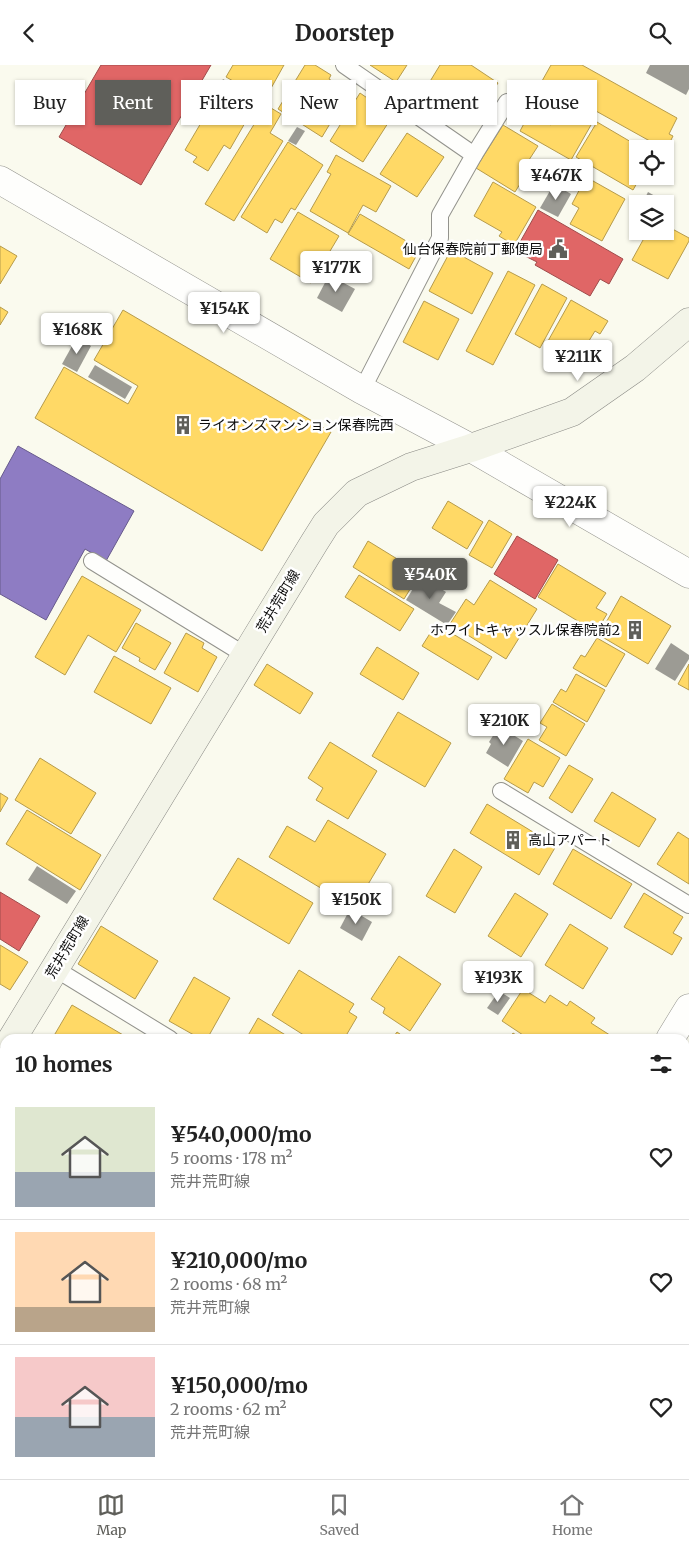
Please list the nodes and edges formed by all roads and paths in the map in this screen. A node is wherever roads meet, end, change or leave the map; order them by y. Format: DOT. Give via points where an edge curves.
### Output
graph roads {
  1 [pos="344,65"];
  2 [pos="507,102"];
  3 [pos="474,155"];
  4 [pos="0,180"];
  5 [pos="689,322"];
  6 [pos="362,390"];
  7 [pos="471,447"];
  8 [pos="92,561"];
  9 [pos="689,574"];
  10 [pos="245,655"];
  11 [pos="501,791"];
  12 [pos="689,905"];
  13 [pos="54,969"];
  14 [pos="689,1008"];
  15 [pos="15,1034"];
  16 [pos="162,1034"];
  17 [pos="673,1034"];
  1 -- 3 [label="lane"];
  2 -- 3 [label="lane"];
  3 -- 6 [label="lane" via="440,215 440,238"];
  4 -- 6 [label="street"];
  5 -- 7 [label="main road, 荒井荒町線" via="635,369 572,411"];
  6 -- 7 [label="street"];
  7 -- 9 [label="street"];
  7 -- 10 [label="main road, 荒井荒町線" via="411,467 357,493 326,524"];
  8 -- 10 [label="lane"];
  10 -- 13 [label="main road, 荒井荒町線"];
  11 -- 12 [label="lane"];
  13 -- 15 [label="main road, 荒井荒町線"];
  13 -- 16 [label="lane"];
  14 -- 17 [label="street"];
}
